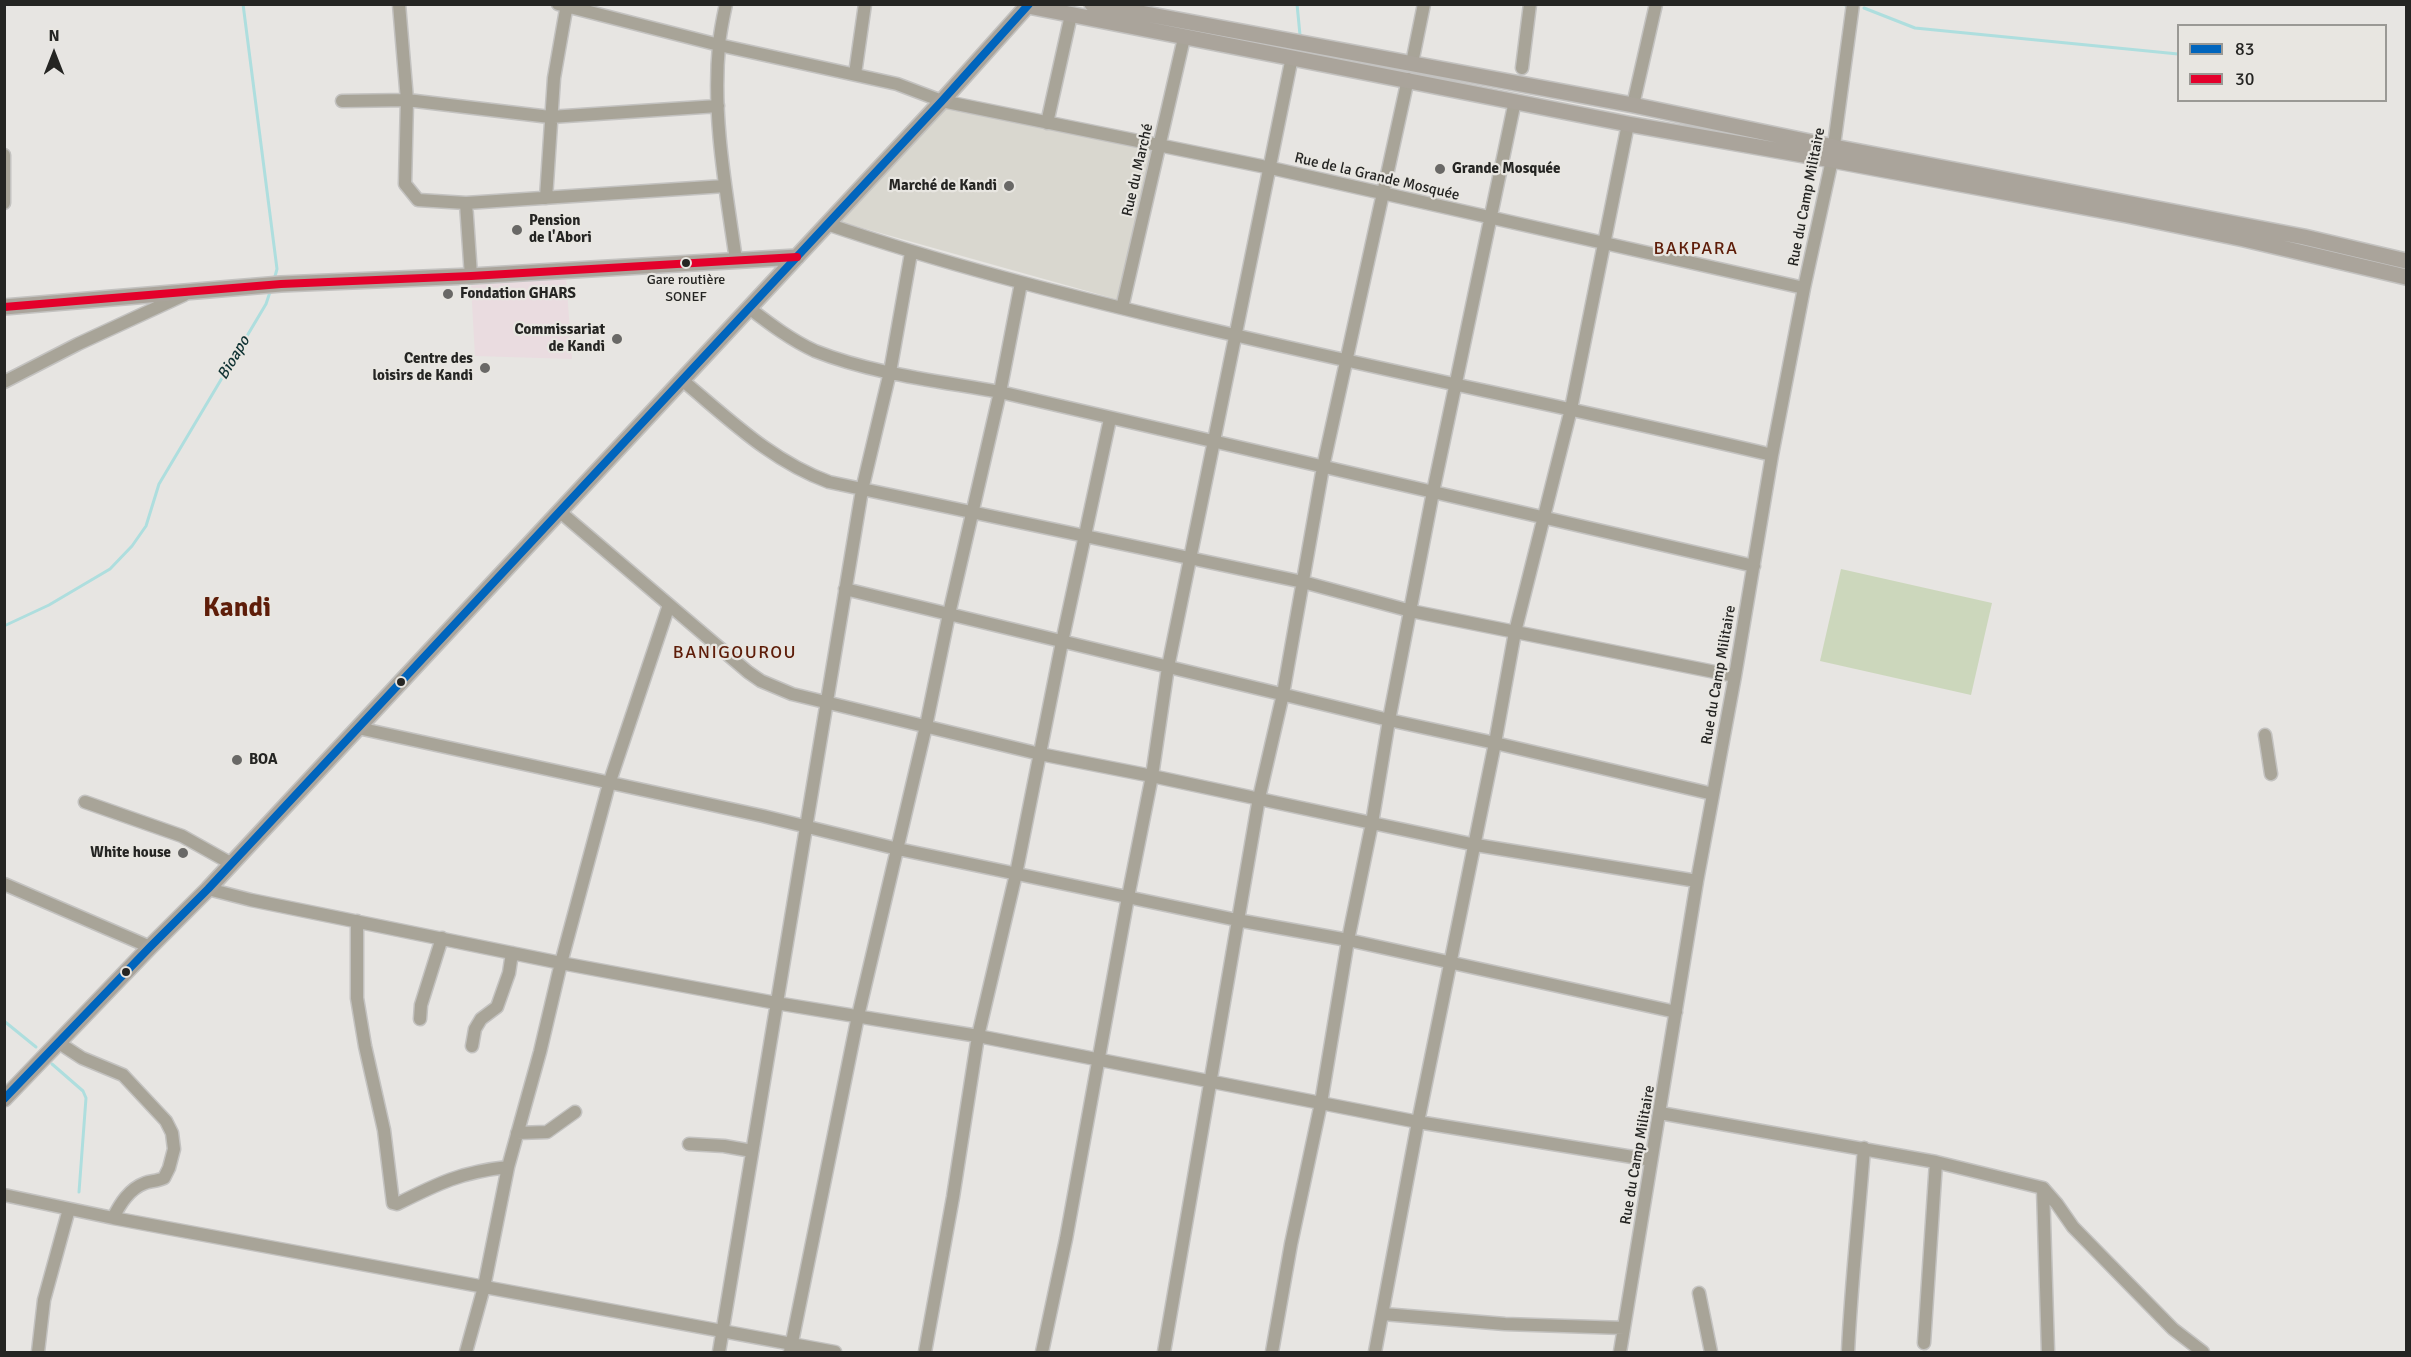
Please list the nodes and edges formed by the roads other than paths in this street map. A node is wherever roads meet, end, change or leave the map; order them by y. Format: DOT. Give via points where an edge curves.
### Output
graph roads {
  1 [pos="399,4"];
  2 [pos="726,4"];
  3 [pos="865,4"];
  4 [pos="1092,4"];
  5 [pos="1424,4"];
  6 [pos="1530,4"];
  7 [pos="1656,4"];
  8 [pos="1853,4"];
  9 [pos="564,5"];
  10 [pos="1028,5"];
  11 [pos="1071,15"];
  12 [pos="1184,38"];
  13 [pos="719,45"];
  14 [pos="1292,57"];
  15 [pos="1412,63"];
  16 [pos="1522,68"];
  17 [pos="855,74"];
  18 [pos="1408,80"];
  19 [pos="407,100"];
  20 [pos="342,101"];
  21 [pos="942,101"];
  22 [pos="1515,101"];
  23 [pos="1633,105"];
  24 [pos="718,106"];
  25 [pos="550,117"];
  26 [pos="1047,123"];
  27 [pos="1628,124"];
  28 [pos="1159,147"];
  29 [pos="1833,153"];
  30 [pos="4,155"];
  31 [pos="1271,168"];
  32 [pos="725,186"];
  33 [pos="1383,195"];
  34 [pos="546,198"];
  35 [pos="465,202"];
  36 [pos="4,203"];
  37 [pos="1491,218"];
  38 [pos="827,224"];
  39 [pos="1605,242"];
  40 [pos="911,253"];
  41 [pos="797,257"];
  42 [pos="736,260"];
  43 [pos="2406,261"];
  44 [pos="471,276"];
  45 [pos="2406,277"];
  46 [pos="1021,283"];
  47 [pos="1804,288"];
  48 [pos="188,293"];
  49 [pos="4,307"];
  50 [pos="750,308"];
  51 [pos="1122,308"];
  52 [pos="1237,336"];
  53 [pos="1346,362"];
  54 [pos="890,372"];
  55 [pos="682,380"];
  56 [pos="4,382"];
  57 [pos="1457,385"];
  58 [pos="1000,392"];
  59 [pos="1570,409"];
  60 [pos="1110,419"];
  61 [pos="1213,441"];
  62 [pos="1772,455"];
  63 [pos="1323,467"];
  64 [pos="862,490"];
  65 [pos="1434,492"];
  66 [pos="559,511"];
  67 [pos="972,513"];
  68 [pos="1542,517"];
  69 [pos="1084,537"];
  70 [pos="1192,559"];
  71 [pos="1754,566"];
  72 [pos="1303,582"];
  73 [pos="845,589"];
  74 [pos="669,605"];
  75 [pos="1411,611"];
  76 [pos="949,615"];
  77 [pos="1515,632"];
  78 [pos="1062,642"];
  79 [pos="1168,667"];
  80 [pos="1735,676"];
  81 [pos="1283,694"];
  82 [pos="826,702"];
  83 [pos="1389,720"];
  84 [pos="926,726"];
  85 [pos="358,728"];
  86 [pos="2265,735"];
  87 [pos="1496,742"];
  88 [pos="1040,754"];
  89 [pos="2271,774"];
  90 [pos="1152,776"];
  91 [pos="609,784"];
  92 [pos="1713,794"];
  93 [pos="1259,798"];
  94 [pos="85,802"];
  95 [pos="1372,823"];
  96 [pos="807,827"];
  97 [pos="1476,844"];
  98 [pos="898,849"];
  99 [pos="232,864"];
  100 [pos="1016,874"];
  101 [pos="1698,881"];
  102 [pos="4,884"];
  103 [pos="208,889"];
  104 [pos="1128,897"];
  105 [pos="1237,920"];
  106 [pos="357,921"];
  107 [pos="442,938"];
  108 [pos="1348,939"];
  109 [pos="150,946"];
  110 [pos="512,953"];
  111 [pos="561,963"];
  112 [pos="1452,963"];
  113 [pos="776,1003"];
  114 [pos="1676,1012"];
  115 [pos="858,1016"];
  116 [pos="420,1019"];
  117 [pos="978,1036"];
  118 [pos="58,1043"];
  119 [pos="472,1046"];
  120 [pos="1097,1059"];
  121 [pos="1210,1080"];
  122 [pos="4,1099"];
  123 [pos="1321,1103"];
  124 [pos="575,1112"];
  125 [pos="1660,1113"];
  126 [pos="1418,1122"];
  127 [pos="518,1133"];
  128 [pos="689,1143"];
  129 [pos="1864,1148"];
  130 [pos="752,1151"];
  131 [pos="1651,1160"];
  132 [pos="1936,1162"];
  133 [pos="508,1167"];
  134 [pos="2043,1188"];
  135 [pos="4,1195"];
  136 [pos="69,1209"];
  137 [pos="113,1218"];
  138 [pos="484,1287"];
  139 [pos="1699,1293"];
  140 [pos="1383,1314"];
  141 [pos="1624,1328"];
  142 [pos="723,1332"];
  143 [pos="1924,1343"];
  144 [pos="791,1348"];
  145 [pos="38,1353"];
  146 [pos="466,1353"];
  147 [pos="719,1353"];
  148 [pos="835,1353"];
  149 [pos="925,1353"];
  150 [pos="1042,1353"];
  151 [pos="1164,1353"];
  152 [pos="1272,1353"];
  153 [pos="1375,1353"];
  154 [pos="1620,1353"];
  155 [pos="1711,1353"];
  156 [pos="1848,1353"];
  157 [pos="2048,1353"];
  158 [pos="2203,1353"];
  1 -- 19 [label="street"];
  2 -- 13 [label="street"];
  3 -- 17 [label="street"];
  4 -- 15 [label="main road"];
  5 -- 15 [label="street"];
  6 -- 16 [label="street"];
  7 -- 23 [label="street"];
  8 -- 29 [label="street, Rue du Camp Militaire"];
  9 -- 13 [label="street, Rue de la Grande Mosquée"];
  9 -- 25 [label="street"];
  10 -- 11 [label="main road"];
  10 -- 21 [label="main road"];
  11 -- 12 [label="main road"];
  11 -- 26 [label="street"];
  12 -- 14 [label="main road"];
  12 -- 28 [label="street, Rue du Marché"];
  13 -- 17 [label="street, Rue de la Grande Mosquée"];
  13 -- 24 [label="street"];
  14 -- 18 [label="main road"];
  14 -- 31 [label="street"];
  15 -- 23 [label="main road"];
  17 -- 21 [label="street, Rue de la Grande Mosquée"];
  18 -- 22 [label="main road"];
  18 -- 33 [label="street"];
  19 -- 20 [label="street"];
  19 -- 25 [label="street"];
  19 -- 35 [label="street" via="407,189 418,200 431,203"];
  21 -- 26 [label="street, Rue de la Grande Mosquée"];
  21 -- 38 [label="main road"];
  22 -- 27 [label="main road"];
  22 -- 37 [label="street"];
  23 -- 29 [label="main road"];
  24 -- 25 [label="street"];
  24 -- 32 [label="street"];
  25 -- 34 [label="street"];
  26 -- 28 [label="street, Rue de la Grande Mosquée"];
  27 -- 29 [label="main road"];
  27 -- 39 [label="street"];
  28 -- 31 [label="street, Rue de la Grande Mosquée"];
  28 -- 51 [label="street, Rue du Marché"];
  29 -- 43 [label="main road" via="2109,198"];
  29 -- 45 [label="main road" via="2232,236"];
  29 -- 47 [label="street, Rue du Camp Militaire"];
  30 -- 36 [label="street"];
  31 -- 33 [label="street, Rue de la Grande Mosquée"];
  31 -- 52 [label="street"];
  32 -- 34 [label="street"];
  32 -- 42 [label="street"];
  33 -- 37 [label="street, Rue de la Grande Mosquée"];
  33 -- 53 [label="street"];
  34 -- 35 [label="street"];
  35 -- 44 [label="street"];
  37 -- 39 [label="street, Rue de la Grande Mosquée"];
  37 -- 57 [label="street"];
  38 -- 40 [label="street"];
  38 -- 41 [label="main road"];
  39 -- 47 [label="street, Rue de la Grande Mosquée"];
  39 -- 59 [label="street"];
  40 -- 46 [label="street"];
  40 -- 54 [label="street"];
  41 -- 42 [label="main road"];
  41 -- 50 [label="main road"];
  42 -- 44 [label="main road"];
  44 -- 48 [label="main road" via="281,284"];
  46 -- 51 [label="street"];
  46 -- 58 [label="street"];
  47 -- 62 [label="street, Rue du Camp Militaire"];
  48 -- 49 [label="main road"];
  48 -- 56 [label="street"];
  50 -- 54 [label="street" via="816,351"];
  50 -- 55 [label="main road"];
  51 -- 52 [label="street"];
  52 -- 53 [label="street"];
  52 -- 61 [label="street"];
  53 -- 57 [label="street"];
  53 -- 63 [label="street"];
  54 -- 58 [label="street"];
  54 -- 64 [label="street"];
  55 -- 64 [label="street" via="756,443 794,467"];
  55 -- 66 [label="main road"];
  57 -- 59 [label="street"];
  57 -- 65 [label="street"];
  58 -- 60 [label="street"];
  58 -- 67 [label="street"];
  59 -- 62 [label="street"];
  59 -- 68 [label="street"];
  60 -- 61 [label="street"];
  60 -- 69 [label="street"];
  61 -- 63 [label="street"];
  61 -- 70 [label="street"];
  62 -- 71 [label="street, Rue du Camp Militaire"];
  63 -- 65 [label="street"];
  63 -- 72 [label="street"];
  64 -- 67 [label="street"];
  64 -- 73 [label="street"];
  65 -- 68 [label="street"];
  65 -- 75 [label="street"];
  66 -- 74 [label="street"];
  66 -- 85 [label="main road"];
  67 -- 69 [label="street"];
  67 -- 76 [label="street"];
  68 -- 71 [label="street"];
  68 -- 77 [label="street"];
  69 -- 70 [label="street"];
  69 -- 78 [label="street"];
  70 -- 72 [label="street"];
  70 -- 79 [label="street"];
  71 -- 80 [label="street, Rue du Camp Militaire"];
  72 -- 75 [label="street"];
  72 -- 81 [label="street"];
  73 -- 76 [label="street"];
  73 -- 82 [label="street"];
  74 -- 82 [label="street" via="762,681"];
  74 -- 91 [label="street"];
  75 -- 77 [label="street"];
  75 -- 83 [label="street"];
  76 -- 78 [label="street"];
  76 -- 84 [label="street"];
  77 -- 80 [label="street"];
  77 -- 87 [label="street"];
  78 -- 79 [label="street"];
  78 -- 88 [label="street"];
  79 -- 81 [label="street"];
  79 -- 90 [label="street"];
  80 -- 92 [label="street, Rue du Camp Militaire"];
  81 -- 83 [label="street"];
  81 -- 93 [label="street"];
  82 -- 84 [label="street"];
  82 -- 96 [label="street"];
  83 -- 87 [label="street"];
  83 -- 95 [label="street"];
  84 -- 88 [label="street"];
  84 -- 98 [label="street"];
  85 -- 91 [label="street"];
  85 -- 99 [label="main road"];
  86 -- 89 [label="street"];
  87 -- 92 [label="street"];
  87 -- 97 [label="street"];
  88 -- 90 [label="street"];
  88 -- 100 [label="street"];
  90 -- 93 [label="street"];
  90 -- 104 [label="street"];
  91 -- 96 [label="street"];
  91 -- 111 [label="street"];
  92 -- 101 [label="street, Rue du Camp Militaire"];
  93 -- 95 [label="street"];
  93 -- 105 [label="street"];
  94 -- 99 [label="street" via="182,836"];
  95 -- 97 [label="street"];
  95 -- 108 [label="street"];
  96 -- 98 [label="street"];
  96 -- 113 [label="street"];
  97 -- 101 [label="street"];
  97 -- 112 [label="street"];
  98 -- 100 [label="street"];
  98 -- 115 [label="street"];
  99 -- 103 [label="main road"];
  100 -- 104 [label="street"];
  100 -- 117 [label="street"];
  101 -- 114 [label="street, Rue du Camp Militaire"];
  102 -- 109 [label="street"];
  103 -- 106 [label="street"];
  103 -- 109 [label="main road"];
  104 -- 105 [label="street"];
  104 -- 120 [label="street"];
  105 -- 108 [label="street"];
  105 -- 121 [label="street"];
  106 -- 107 [label="street"];
  106 -- 133 [label="street" via="357,998 384,1130 393,1203 449,1178"];
  107 -- 110 [label="street"];
  107 -- 116 [label="street"];
  108 -- 112 [label="street"];
  108 -- 123 [label="street"];
  109 -- 118 [label="main road"];
  110 -- 111 [label="street"];
  110 -- 119 [label="street" via="497,1007 481,1019"];
  111 -- 113 [label="street"];
  111 -- 127 [label="street"];
  112 -- 114 [label="street"];
  112 -- 126 [label="street"];
  113 -- 115 [label="street"];
  113 -- 130 [label="street"];
  114 -- 125 [label="street, Rue du Camp Militaire"];
  115 -- 117 [label="street"];
  115 -- 144 [label="street"];
  117 -- 120 [label="street"];
  117 -- 149 [label="street"];
  118 -- 122 [label="main road"];
  118 -- 137 [label="street" via="129,1080 172,1133 172,1158 164,1178 135,1189 120,1203"];
  120 -- 121 [label="street"];
  120 -- 150 [label="street"];
  121 -- 123 [label="street"];
  121 -- 151 [label="street"];
  123 -- 126 [label="street"];
  123 -- 152 [label="street"];
  124 -- 127 [label="street" via="547,1132"];
  125 -- 129 [label="street"];
  125 -- 131 [label="street, Rue du Camp Militaire"];
  126 -- 131 [label="street"];
  126 -- 140 [label="street"];
  127 -- 133 [label="street"];
  128 -- 130 [label="street"];
  129 -- 132 [label="street"];
  129 -- 156 [label="street"];
  130 -- 142 [label="street"];
  131 -- 141 [label="street, Rue du Camp Militaire"];
  132 -- 134 [label="street"];
  132 -- 143 [label="street"];
  133 -- 138 [label="street"];
  134 -- 157 [label="street"];
  134 -- 158 [label="street" via="2073,1227 2173,1329"];
  135 -- 136 [label="street"];
  136 -- 137 [label="street"];
  136 -- 145 [label="street" via="44,1300"];
  137 -- 138 [label="street"];
  138 -- 142 [label="street"];
  138 -- 146 [label="street"];
  139 -- 155 [label="street"];
  140 -- 141 [label="street"];
  140 -- 153 [label="street"];
  141 -- 154 [label="street, Rue du Camp Militaire"];
  142 -- 144 [label="street"];
  142 -- 147 [label="street"];
  144 -- 148 [label="street"];
}
